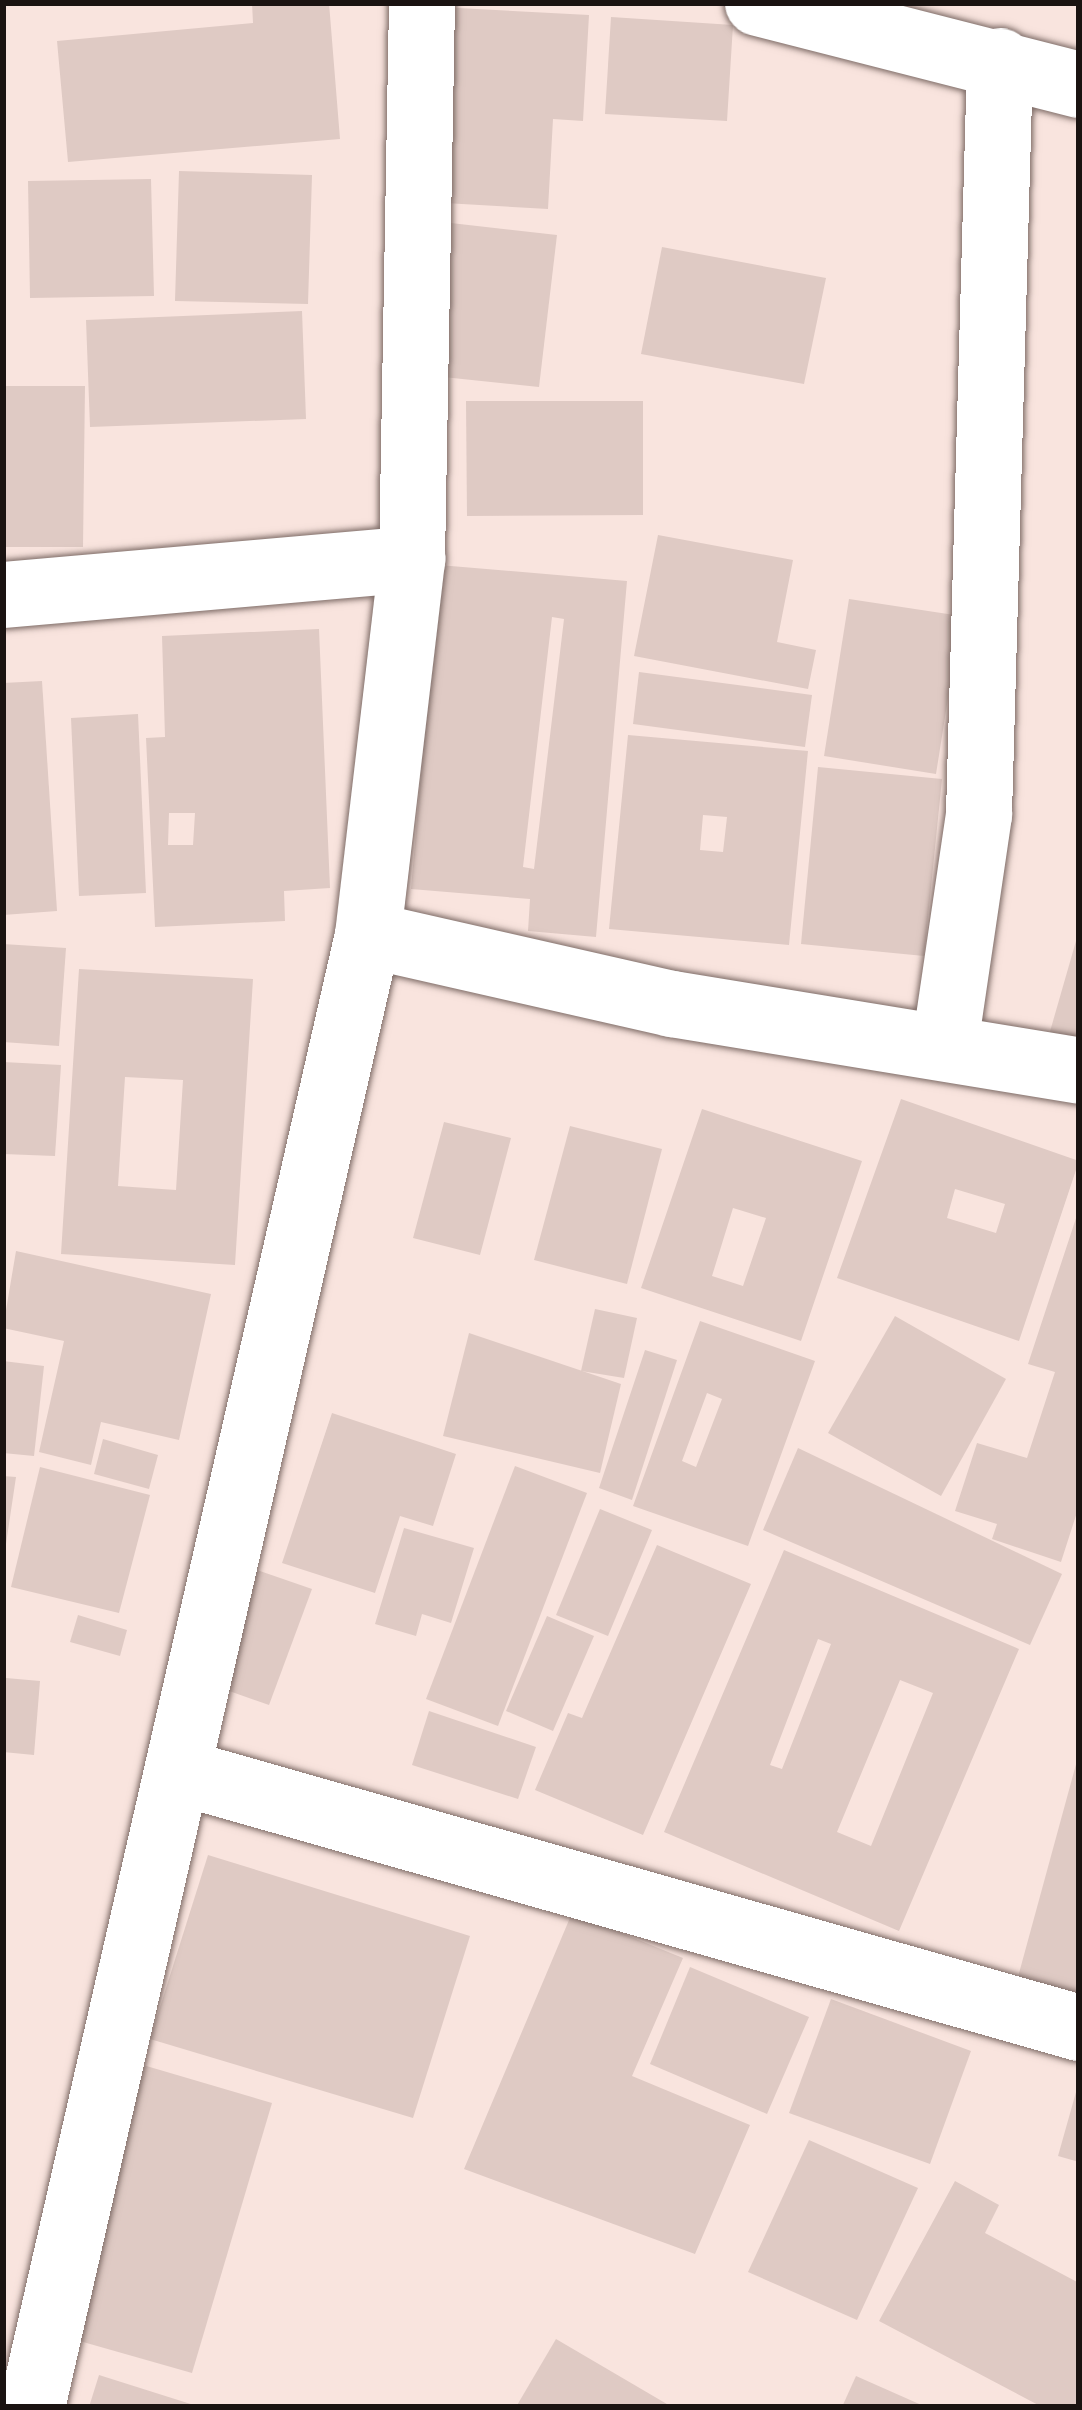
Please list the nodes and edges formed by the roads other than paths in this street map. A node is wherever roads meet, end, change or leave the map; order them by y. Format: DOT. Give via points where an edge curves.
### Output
graph roads {
  1 [pos="422,3"];
  2 [pos="758,3"];
  3 [pos="1000,61"];
  4 [pos="1079,85"];
  5 [pos="412,560"];
  6 [pos="3,595"];
  7 [pos="368,935"];
  8 [pos="945,1046"];
  9 [pos="1079,1071"];
  10 [pos="180,1772"];
  11 [pos="1079,2028"];
  12 [pos="32,2407"];
  1 -- 5 [label="street"];
  2 -- 3 [label="street"];
  3 -- 4 [label="street"];
  3 -- 8 [label="street" via="979,814"];
  5 -- 6 [label="street"];
  5 -- 7 [label="street"];
  7 -- 8 [label="street" via="671,1004"];
  7 -- 10 [label="street"];
  8 -- 9 [label="street"];
  10 -- 11 [label="street"];
  10 -- 12 [label="street"];
}
